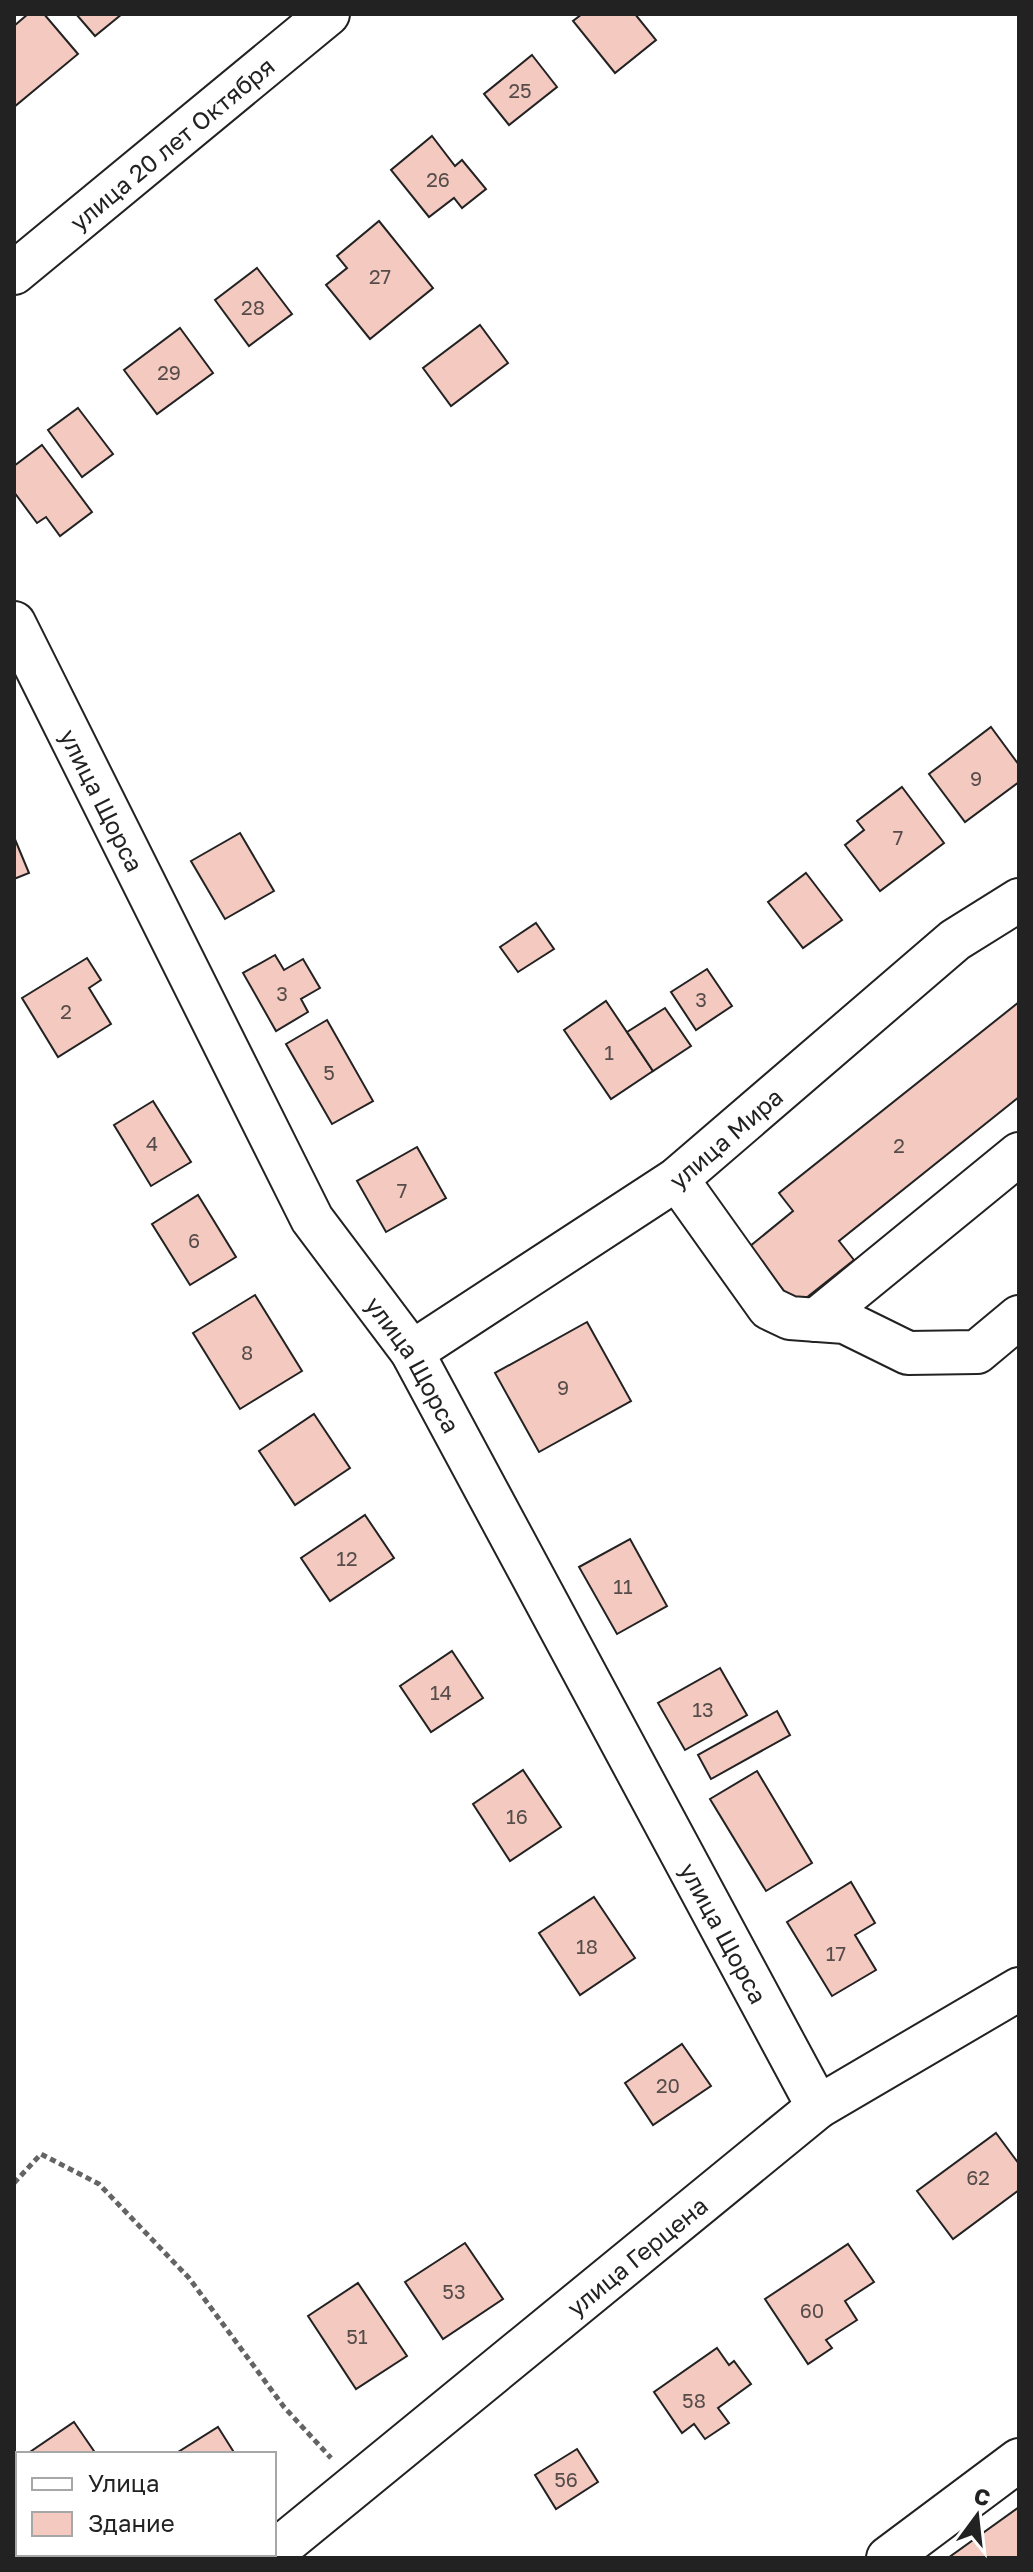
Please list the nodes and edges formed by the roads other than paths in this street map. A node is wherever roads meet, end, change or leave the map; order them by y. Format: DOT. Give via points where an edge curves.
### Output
graph roads {
  1 [pos="328,14"];
  2 [pos="14,273"];
  3 [pos="14,623"];
  4 [pos="1019,900"];
  5 [pos="1019,1154"];
  6 [pos="677,1179"];
  7 [pos="1019,1317"];
  8 [pos="816,1320"];
  9 [pos="412,1352"];
  10 [pos="1019,1989"];
  11 [pos="818,2107"];
  12 [pos="1019,2460"];
  13 [pos="276,2547"];
  14 [pos="888,2558"];
  1 -- 2 [label="street, улица 20 лет Октября"];
  3 -- 9 [label="street, улица Щорса" via="312,1219"];
  4 -- 6 [label="street, улица Мира" via="955,940"];
  5 -- 8 [label="street"];
  6 -- 8 [label="street" via="769,1308 790,1318"];
  6 -- 9 [label="street, улица Мира"];
  7 -- 8 [label="street" via="977,1352 950,1353 908,1353 845,1322"];
  9 -- 11 [label="street, улица Щорса"];
  10 -- 11 [label="street, улица Герцена"];
  11 -- 13 [label="street, улица Герцена"];
  12 -- 14 [label="street"];
}
